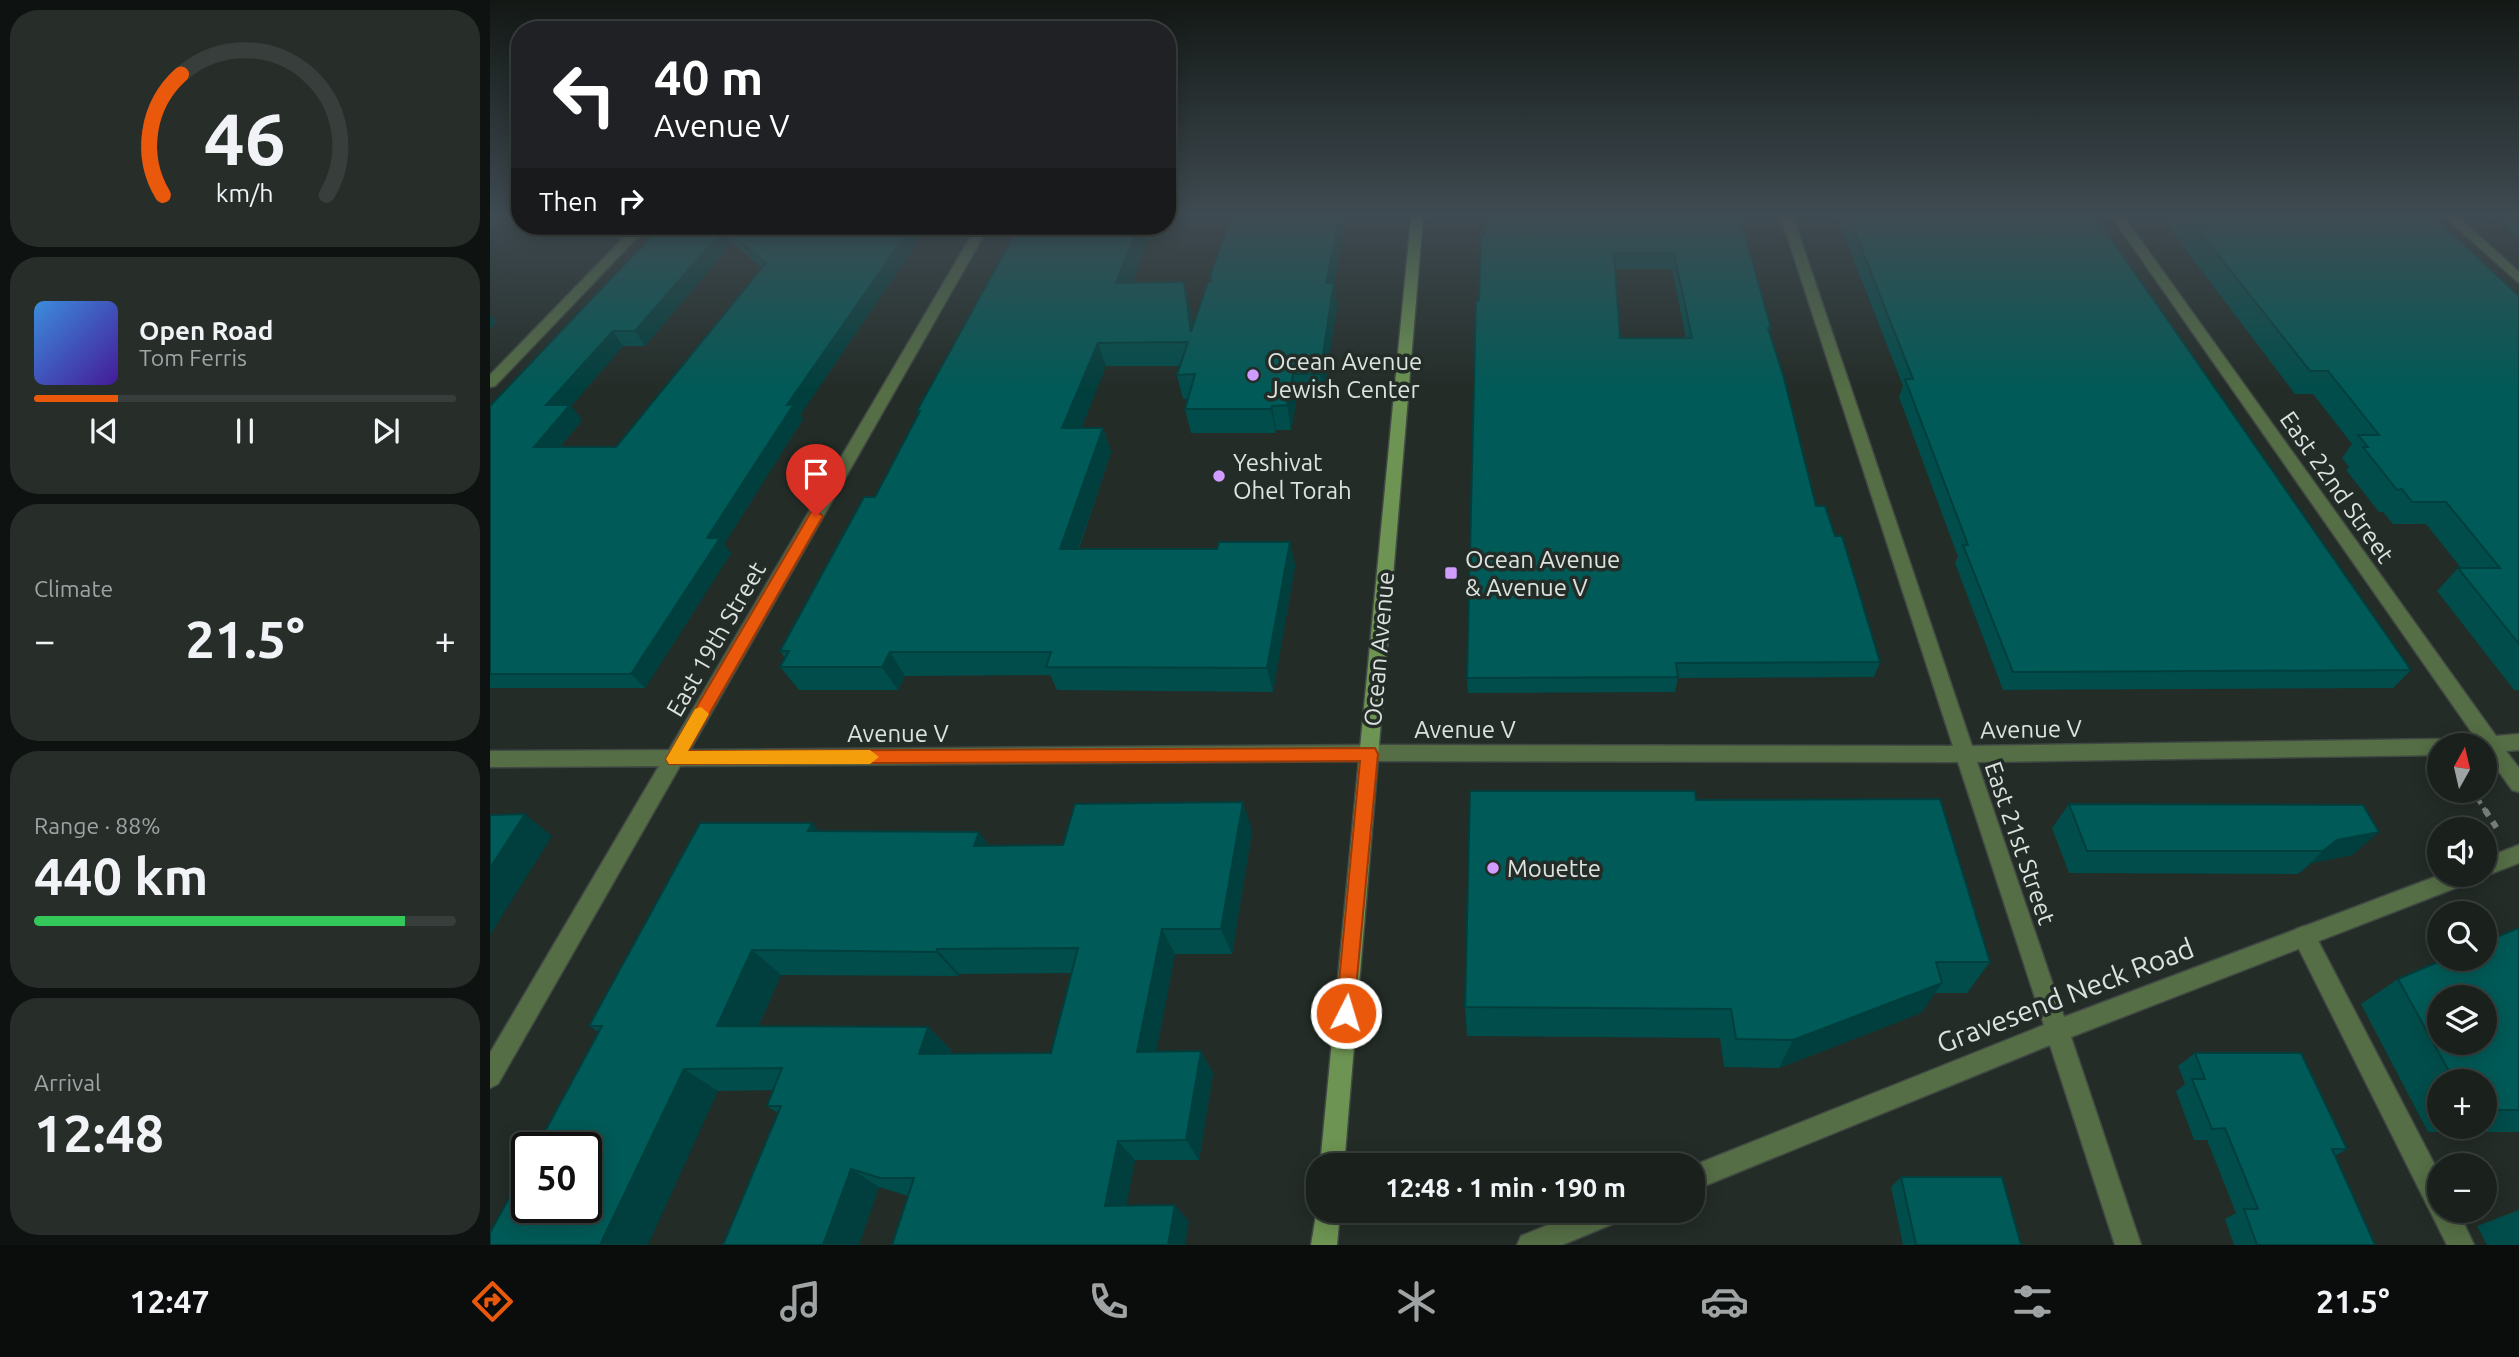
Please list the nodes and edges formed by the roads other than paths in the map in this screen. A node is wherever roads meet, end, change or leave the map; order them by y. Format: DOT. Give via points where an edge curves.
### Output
graph roads {
  1 [pos="594,275"];
  2 [pos="956,275"];
  3 [pos="1412,275"];
  4 [pos="1806,275"];
  5 [pos="2159,275"];
  6 [pos="490,383"];
  7 [pos="2483,733"];
  8 [pos="2519,742"];
  9 [pos="2497,743"];
  10 [pos="2427,747"];
  11 [pos="2497,753"];
  12 [pos="1369,754"];
  13 [pos="1965,754"];
  14 [pos="490,759"];
  15 [pos="675,759"];
  16 [pos="2519,784"];
  17 [pos="2512,847"];
  18 [pos="2497,858"];
  19 [pos="2433,887"];
  20 [pos="2304,936"];
  21 [pos="2057,1031"];
  22 [pos="490,1076"];
  23 [pos="1333,1153"];
  24 [pos="1705,1174"];
  25 [pos="2427,1177"];
  26 [pos="1326,1223"];
  27 [pos="1584,1223"];
  28 [pos="2450,1223"];
  29 [pos="1324,1245"];
  30 [pos="1530,1245"];
  31 [pos="2128,1245"];
  32 [pos="2461,1245"];
  1 -- 6 [label="street"];
  2 -- 15 [label="street, East 19th Street"];
  3 -- 12 [label="main road, Ocean Avenue"];
  4 -- 13 [label="street, East 21st Street"];
  5 -- 7 [label="street, East 22nd Street"];
  8 -- 9 [label="street"];
  10 -- 13 [label="street, Avenue V"];
  11 -- 16 [label="street, East 22nd Street"];
  12 -- 13 [label="street, Avenue V"];
  12 -- 15 [label="street, Avenue V"];
  12 -- 23 [label="main road, Ocean Avenue"];
  13 -- 21 [label="street, East 21st Street"];
  14 -- 15 [label="street, Avenue V"];
  15 -- 22 [label="street, East 19th Street"];
  17 -- 18 [label="street"];
  19 -- 20 [label="street, Gravesend Neck Road"];
  20 -- 21 [label="street, Gravesend Neck Road"];
  20 -- 25 [label="street"];
  21 -- 24 [label="street, Gravesend Neck Road"];
  21 -- 31 [label="street, East 21st Street"];
  26 -- 29 [label="main road"];
  27 -- 30 [label="street"];
  28 -- 32 [label="street"];
}
